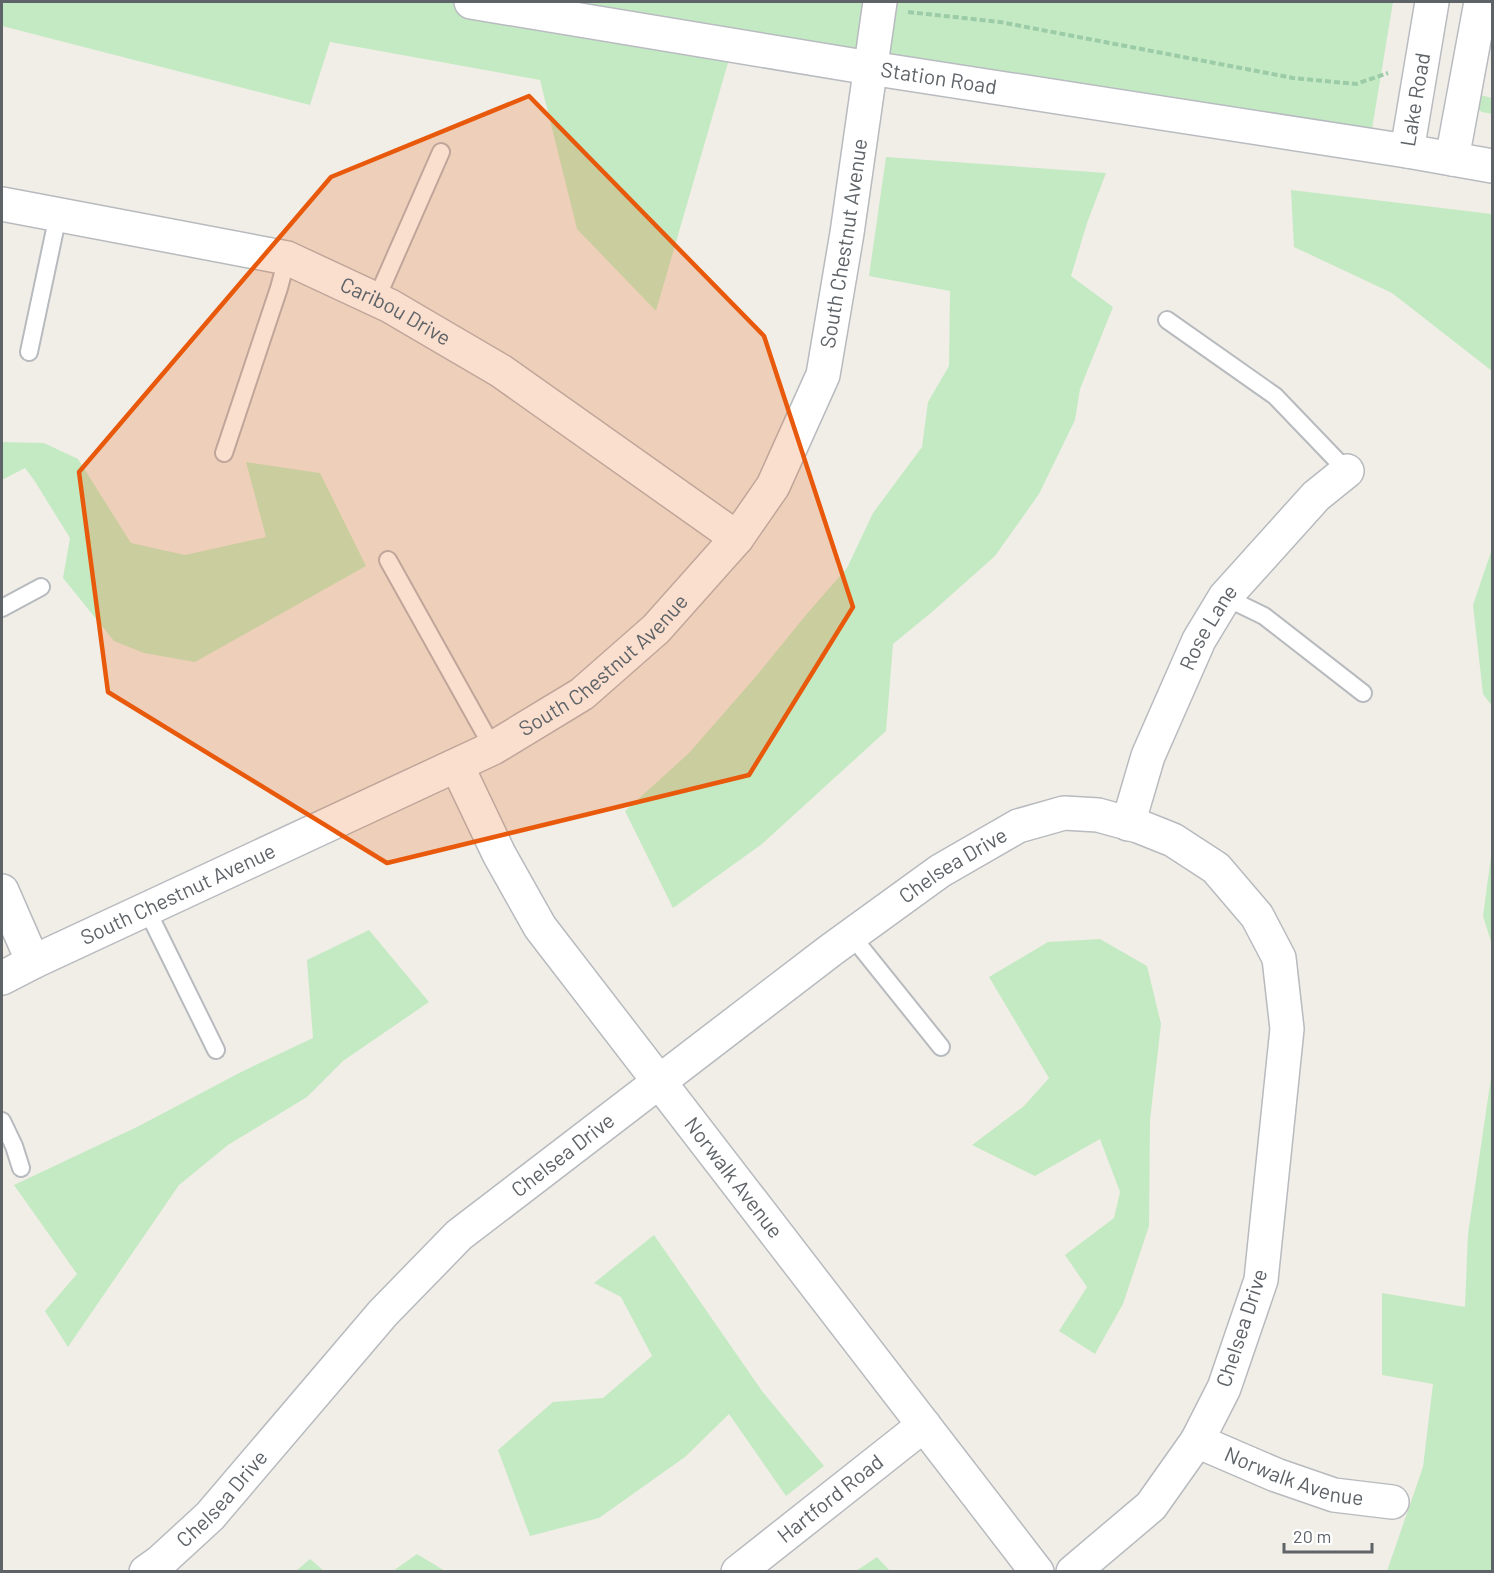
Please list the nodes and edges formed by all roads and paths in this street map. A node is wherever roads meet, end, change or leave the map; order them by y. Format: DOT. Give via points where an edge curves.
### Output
graph roads {
  1 [pos="471,2"];
  2 [pos="1432,2"];
  3 [pos="1481,2"];
  4 [pos="894,7"];
  5 [pos="870,68"];
  6 [pos="1397,70"];
  7 [pos="1407,151"];
  8 [pos="441,152"];
  9 [pos="1452,159"];
  10 [pos="1492,166"];
  11 [pos="2,204"];
  12 [pos="58,214"];
  13 [pos="287,258"];
  14 [pos="376,300"];
  15 [pos="1167,320"];
  16 [pos="28,352"];
  17 [pos="224,453"];
  18 [pos="1347,471"];
  19 [pos="737,538"];
  20 [pos="388,560"];
  21 [pos="41,587"];
  22 [pos="1225,597"];
  23 [pos="2,608"];
  24 [pos="1363,693"];
  25 [pos="493,748"];
  26 [pos="457,766"];
  27 [pos="1128,824"];
  28 [pos="2,891"];
  29 [pos="147,910"];
  30 [pos="851,935"];
  31 [pos="33,962"];
  32 [pos="2,978"];
  33 [pos="941,1047"];
  34 [pos="216,1050"];
  35 [pos="658,1082"];
  36 [pos="2,1121"];
  37 [pos="21,1168"];
  38 [pos="924,1425"];
  39 [pos="1197,1442"];
  40 [pos="1392,1502"];
  41 [pos="146,1572"];
  42 [pos="738,1572"];
  43 [pos="1037,1572"];
  44 [pos="1073,1572"];
  1 -- 5 [label="street, Station Road"];
  2 -- 7 [label="street, Lake Road"];
  3 -- 9 [label="street, Lake Road"];
  4 -- 5 [label="street, South Chestnut Avenue"];
  4 -- 6 [label="path" via="1000,22 1293,78 1356,84"];
  5 -- 7 [label="street, Station Road"];
  5 -- 19 [label="street, South Chestnut Avenue" via="823,375 773,486"];
  7 -- 9 [label="street, Lake Road"];
  8 -- 14 [label="lane"];
  9 -- 10 [label="street, Lake Road"];
  11 -- 12 [label="street, Caribou Drive"];
  12 -- 13 [label="street, Caribou Drive"];
  12 -- 16 [label="lane"];
  13 -- 14 [label="street, Caribou Drive"];
  13 -- 17 [label="lane"];
  14 -- 19 [label="street, Caribou Drive" via="501,371"];
  15 -- 18 [label="lane" via="1275,396"];
  18 -- 22 [label="street, Rose Lane" via="1316,496"];
  19 -- 25 [label="street, South Chestnut Avenue" via="656,629 582,694"];
  20 -- 25 [label="lane"];
  21 -- 23 [label="lane"];
  22 -- 24 [label="lane" via="1264,616"];
  22 -- 27 [label="street, Rose Lane" via="1200,639 1148,756"];
  25 -- 26 [label="street, South Chestnut Avenue"];
  26 -- 29 [label="street, South Chestnut Avenue"];
  26 -- 35 [label="street, Norwalk Avenue" via="540,927"];
  27 -- 30 [label="street, Chelsea Drive" via="1098,815 1064,813 1018,826 940,871"];
  27 -- 39 [label="street, Chelsea Drive" via="1173,840 1216,868 1257,916 1279,958 1287,1029 1261,1280 1224,1389"];
  28 -- 31 [label="street"];
  29 -- 31 [label="street, South Chestnut Avenue"];
  29 -- 34 [label="lane"];
  30 -- 33 [label="lane"];
  30 -- 35 [label="street, Chelsea Drive"];
  31 -- 32 [label="street, South Chestnut Avenue"];
  35 -- 38 [label="street, Norwalk Avenue"];
  35 -- 41 [label="street, Chelsea Drive" via="459,1235 383,1313 210,1516"];
  36 -- 37 [label="lane"];
  38 -- 42 [label="street, Hartford Road"];
  38 -- 43 [label="street, Norwalk Avenue"];
  39 -- 40 [label="street, Norwalk Avenue" via="1334,1495"];
  39 -- 44 [label="street, Chelsea Drive" via="1151,1506"];
}
